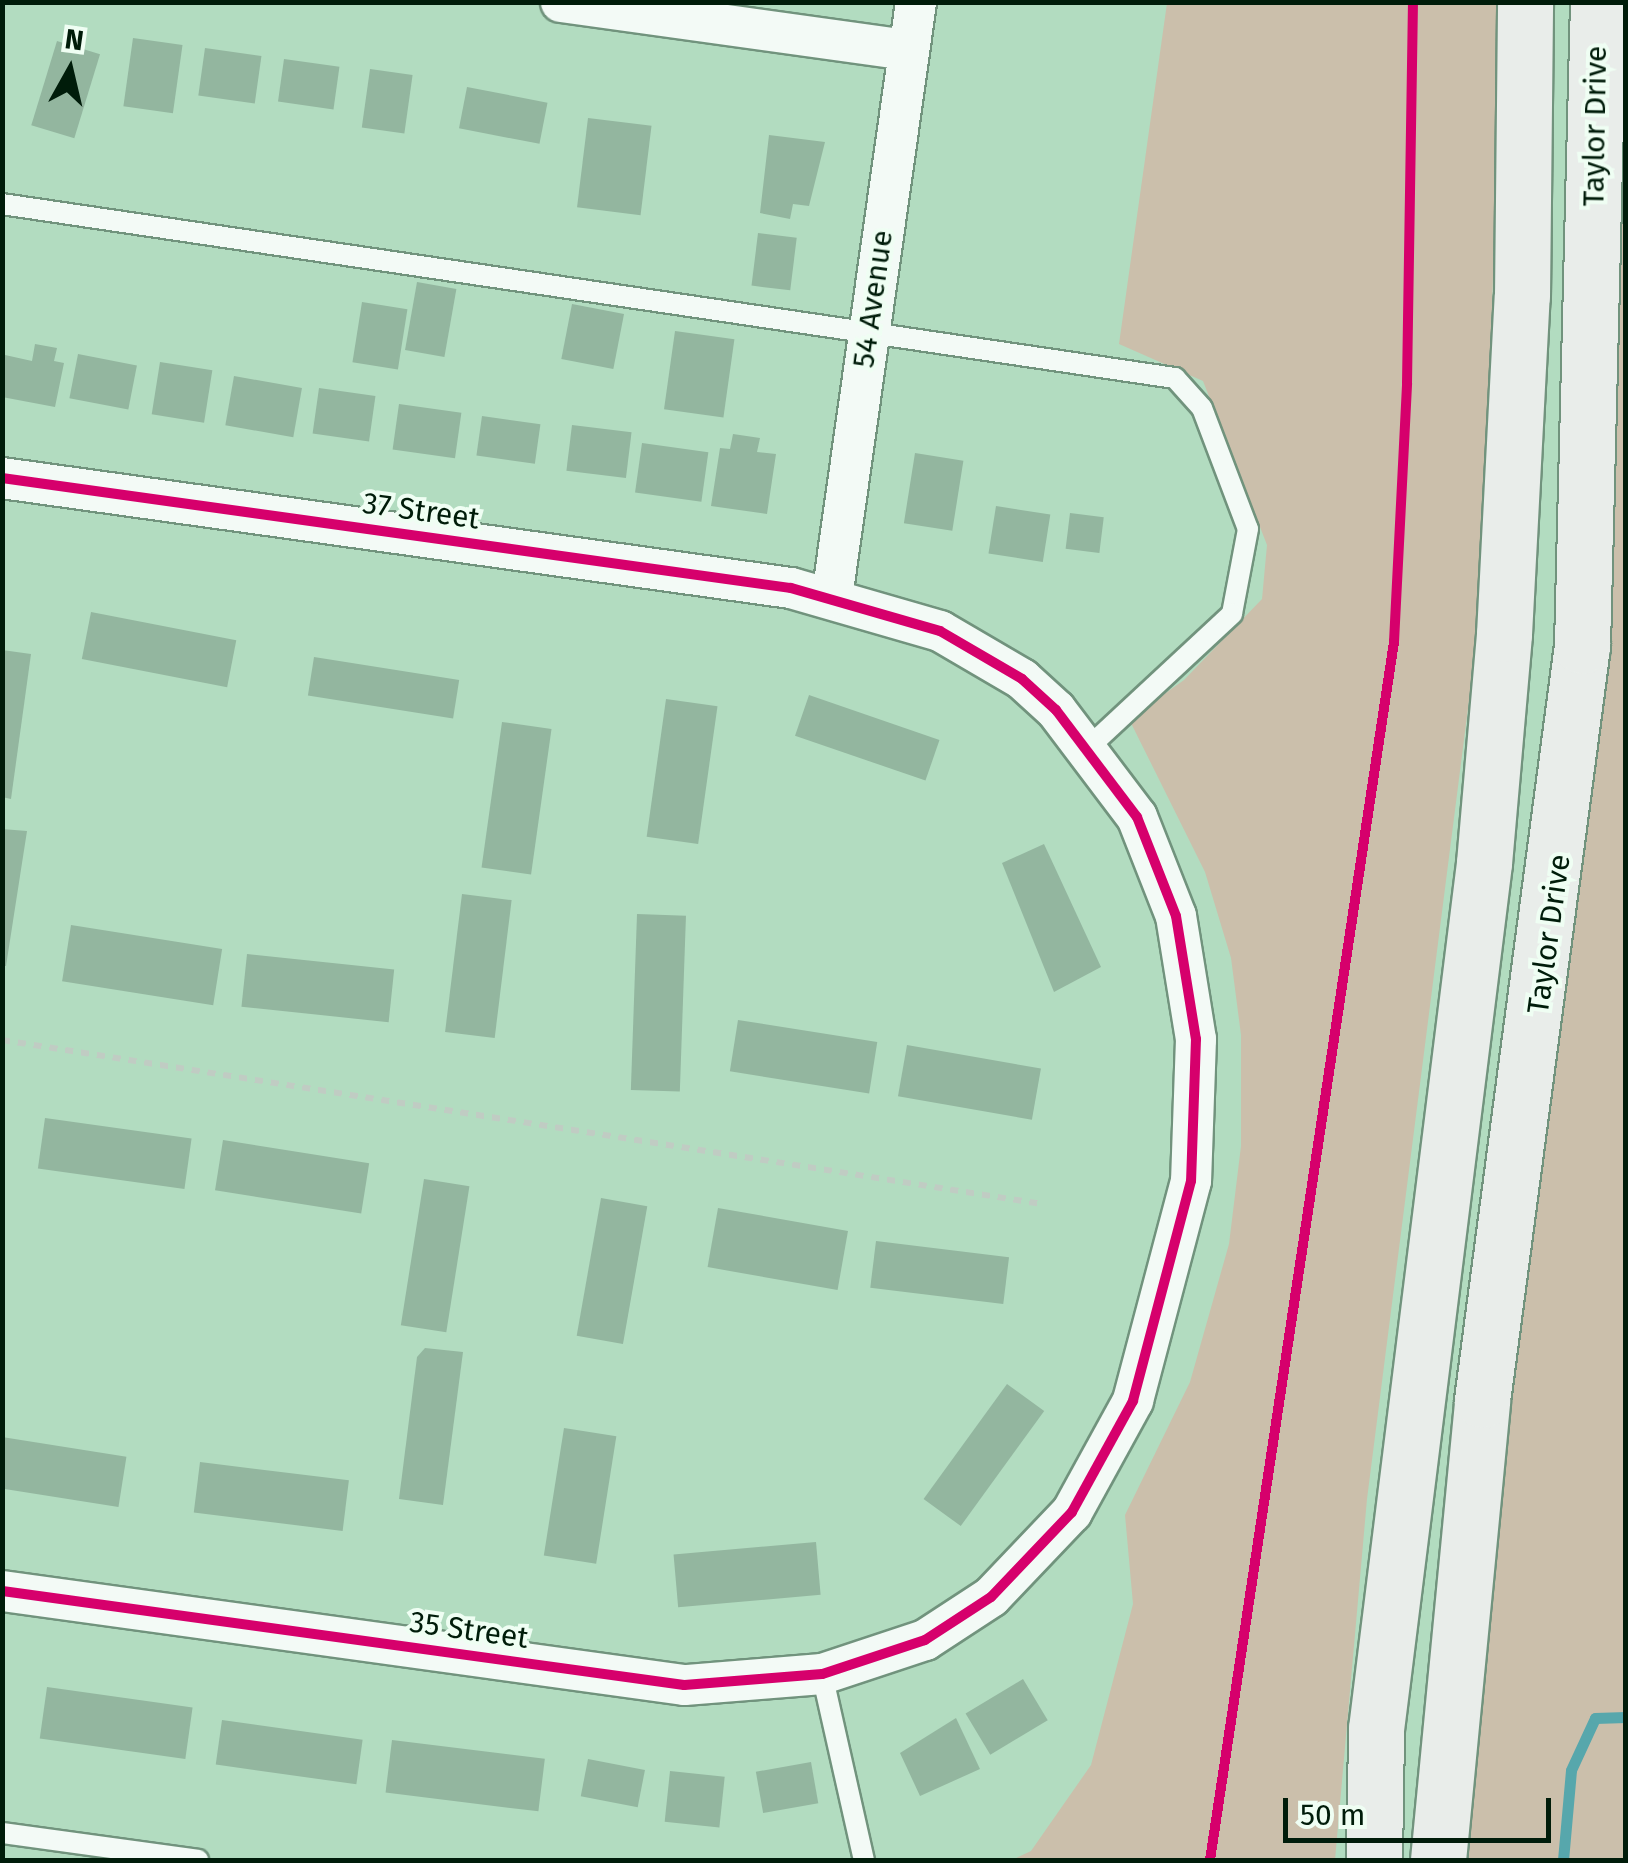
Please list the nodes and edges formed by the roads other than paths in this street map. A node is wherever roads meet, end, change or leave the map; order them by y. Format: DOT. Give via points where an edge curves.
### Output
graph roads {
  1 [pos="561,2"];
  2 [pos="916,2"];
  3 [pos="1525,2"];
  4 [pos="1598,2"];
  5 [pos="910,50"];
  6 [pos="2,204"];
  7 [pos="868,327"];
  8 [pos="2,478"];
  9 [pos="832,596"];
  10 [pos="1090,746"];
  11 [pos="2,1591"];
  12 [pos="822,1674"];
  13 [pos="2,1833"];
  14 [pos="32,1837"];
  15 [pos="29,1860"];
  16 [pos="198,1860"];
  17 [pos="864,1860"];
  18 [pos="1374,1860"];
  19 [pos="1438,1860"];
  1 -- 5 [label="street"];
  2 -- 5 [label="street, 54 Avenue"];
  3 -- 18 [label="main road" via="1522,296 1502,653 1484,863 1376,1729"];
  4 -- 19 [label="main road, Taylor Drive" via="1582,646 1482,1400"];
  5 -- 7 [label="street, 54 Avenue"];
  6 -- 7 [label="lane"];
  7 -- 9 [label="street, 54 Avenue"];
  7 -- 10 [label="lane" via="1175,378 1202,408 1248,529 1232,614"];
  8 -- 9 [label="street, 37 Street"];
  9 -- 10 [label="street, 37 Street" via="894,612 980,653 1022,679"];
  10 -- 12 [label="street, 35 Street" via="1138,817 1176,916 1196,1040 1191,1181 1156,1332 1106,1460 1033,1556 991,1597 925,1640"];
  11 -- 12 [label="street, 35 Street" via="684,1685"];
  12 -- 17 [label="lane"];
  13 -- 14 [label="lane"];
  14 -- 15 [label="lane"];
  14 -- 16 [label="lane"];
}
